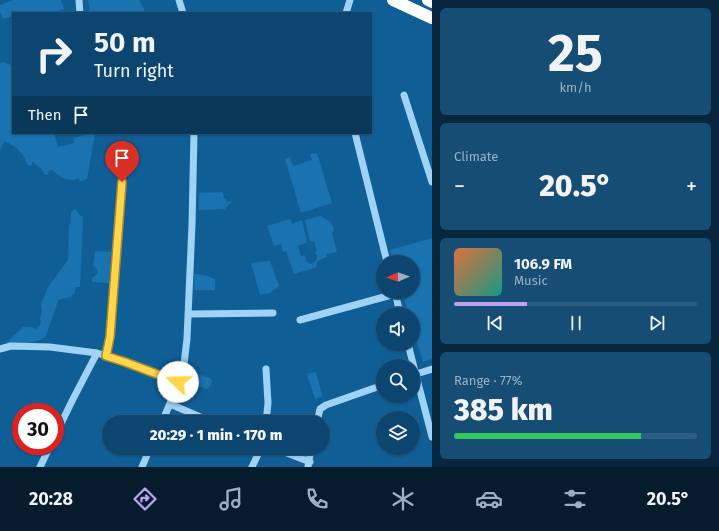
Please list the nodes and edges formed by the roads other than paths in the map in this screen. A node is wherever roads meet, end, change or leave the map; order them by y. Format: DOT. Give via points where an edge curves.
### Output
graph roads {
  1 [pos="79,0"];
  2 [pos="179,0"];
  3 [pos="350,0"];
  4 [pos="393,0"];
  5 [pos="428,0"];
  6 [pos="432,2"];
  7 [pos="80,12"];
  8 [pos="183,12"];
  9 [pos="346,12"];
  10 [pos="432,18"];
  11 [pos="404,95"];
  12 [pos="194,134"];
  13 [pos="355,134"];
  14 [pos="123,166"];
  15 [pos="432,182"];
  16 [pos="385,255"];
  17 [pos="376,298"];
  18 [pos="273,312"];
  19 [pos="189,314"];
  20 [pos="300,320"];
  21 [pos="0,348"];
  22 [pos="97,353"];
  23 [pos="106,356"];
  24 [pos="266,369"];
  25 [pos="432,369"];
  26 [pos="420,373"];
  27 [pos="178,382"];
  28 [pos="376,387"];
  29 [pos="420,393"];
  30 [pos="170,404"];
  31 [pos="165,415"];
  32 [pos="196,415"];
  33 [pos="267,415"];
  34 [pos="319,415"];
  35 [pos="64,418"];
  36 [pos="432,437"];
  37 [pos="46,455"];
  38 [pos="147,455"];
  39 [pos="258,455"];
  40 [pos="289,455"];
  41 [pos="309,464"];
  42 [pos="40,467"];
  43 [pos="142,467"];
  44 [pos="252,467"];
  1 -- 7 [label="street"];
  2 -- 8 [label="street"];
  3 -- 9 [label="street"];
  4 -- 10 [label="highway"];
  5 -- 6 [label="highway"];
  11 -- 15 [label="street"];
  12 -- 19 [label="street"];
  13 -- 16 [label="street"];
  14 -- 23 [label="street" via="110,337"];
  17 -- 20 [label="street"];
  18 -- 19 [label="street"];
  19 -- 27 [label="street" via="184,364"];
  21 -- 22 [label="street" via="50,347"];
  22 -- 23 [label="street"];
  22 -- 35 [label="street"];
  23 -- 27 [label="street"];
  24 -- 33 [label="street"];
  25 -- 26 [label="street"];
  27 -- 30 [label="street"];
  28 -- 34 [label="street" via="326,405 320,409"];
  29 -- 36 [label="street"];
  30 -- 31 [label="street"];
  30 -- 32 [label="street"];
  37 -- 42 [label="street"];
  38 -- 43 [label="street"];
  39 -- 44 [label="street"];
  40 -- 41 [label="street"];
}
